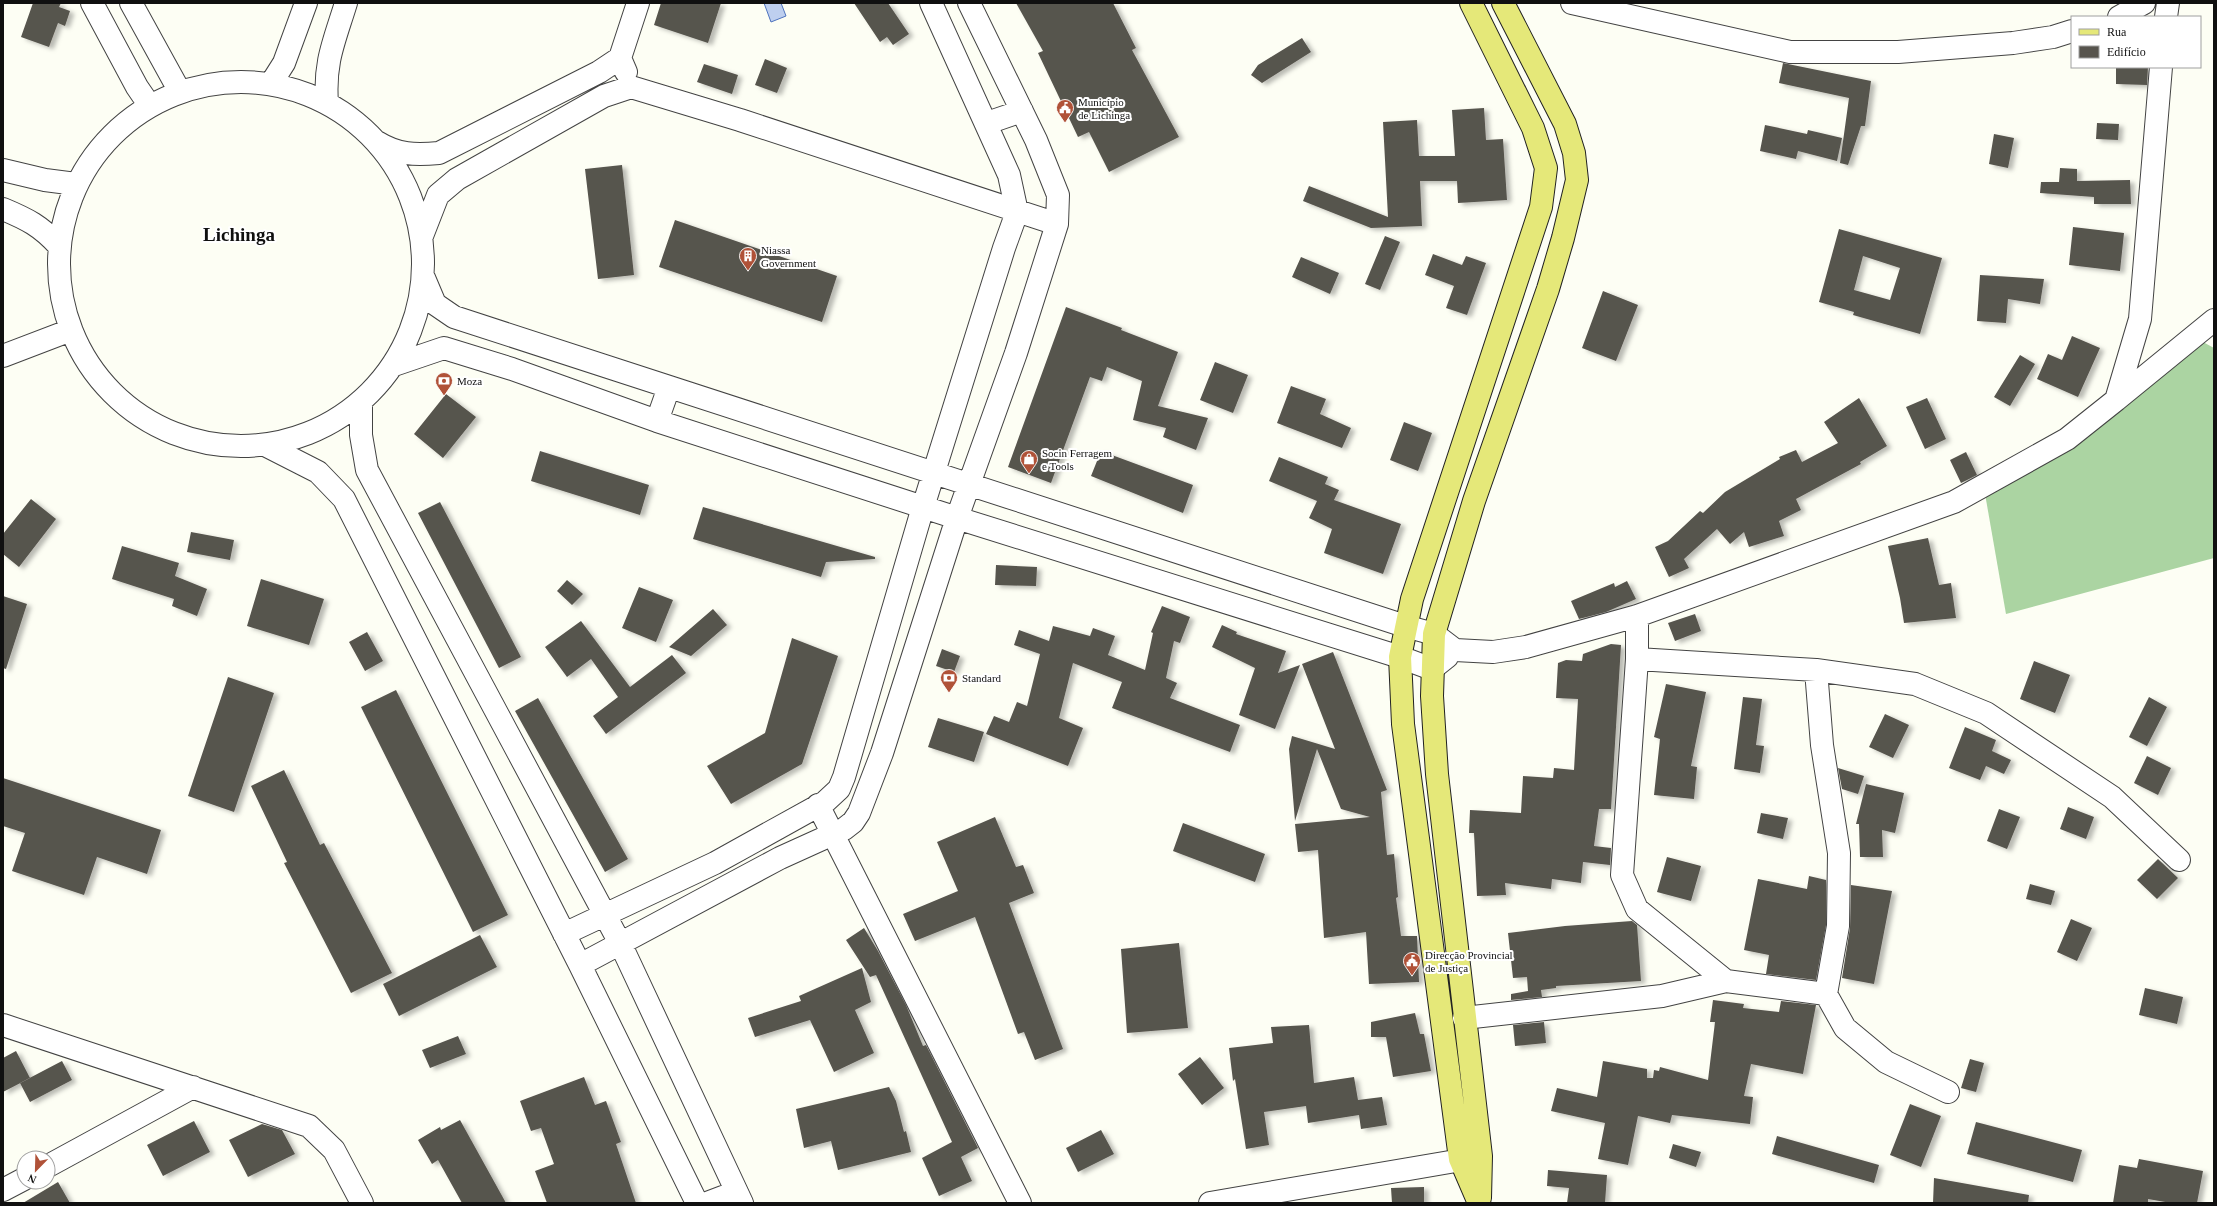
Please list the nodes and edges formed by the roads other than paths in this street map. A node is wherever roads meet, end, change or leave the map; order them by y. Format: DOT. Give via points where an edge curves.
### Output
graph roads {
  1 [pos="92,3"];
  2 [pos="131,3"];
  3 [pos="306,3"];
  4 [pos="346,3"];
  5 [pos="638,3"];
  6 [pos="930,3"];
  7 [pos="969,3"];
  8 [pos="1503,3"];
  9 [pos="1572,3"];
  10 [pos="2144,3"];
  11 [pos="2168,3"];
  12 [pos="1475,4"];
  13 [pos="2122,16"];
  14 [pos="2166,16"];
  15 [pos="2071,31"];
  16 [pos="620,58"];
  17 [pos="2161,68"];
  18 [pos="272,82"];
  19 [pos="631,87"];
  20 [pos="180,92"];
  21 [pos="327,103"];
  22 [pos="150,106"];
  23 [pos="1022,111"];
  24 [pos="987,123"];
  25 [pos="485,130"];
  26 [pos="375,140"];
  27 [pos="1574,153"];
  28 [pos="501,155"];
  29 [pos="1546,168"];
  30 [pos="3,170"];
  31 [pos="76,184"];
  32 [pos="3,209"];
  33 [pos="1017,212"];
  34 [pos="1057,224"];
  35 [pos="422,236"];
  36 [pos="59,246"];
  37 [pos="424,278"];
  38 [pos="2214,320"];
  39 [pos="70,330"];
  40 [pos="518,337"];
  41 [pos="3,356"];
  42 [pos="394,365"];
  43 [pos="1489,367"];
  44 [pos="512,369"];
  45 [pos="1518,376"];
  46 [pos="669,386"];
  47 [pos="2116,400"];
  48 [pos="361,403"];
  49 [pos="1472,418"];
  50 [pos="771,420"];
  51 [pos="657,421"];
  52 [pos="1499,427"];
  53 [pos="265,445"];
  54 [pos="760,454"];
  55 [pos="935,474"];
  56 [pos="969,485"];
  57 [pos="923,507"];
  58 [pos="957,518"];
  59 [pos="1637,616"];
  60 [pos="1405,626"];
  61 [pos="1434,634"];
  62 [pos="1455,650"];
  63 [pos="1400,657"];
  64 [pos="1637,659"];
  65 [pos="1432,669"];
  66 [pos="1816,670"];
  67 [pos="818,805"];
  68 [pos="832,834"];
  69 [pos="2179,860"];
  70 [pos="604,916"];
  71 [pos="564,934"];
  72 [pos="621,945"];
  73 [pos="580,965"];
  74 [pos="1726,981"];
  75 [pos="1826,994"];
  76 [pos="1464,1018"];
  77 [pos="3,1025"];
  78 [pos="193,1087"];
  79 [pos="1948,1092"];
  80 [pos="1481,1156"];
  81 [pos="1460,1159"];
  82 [pos="56,1162"];
  83 [pos="16,1183"];
  84 [pos="3,1190"];
  85 [pos="1287,1196"];
  86 [pos="739,1197"];
  87 [pos="362,1203"];
  88 [pos="697,1203"];
  89 [pos="707,1203"];
  90 [pos="1020,1203"];
  91 [pos="1210,1203"];
  92 [pos="1479,1203"];
  1 -- 22 [label="street"];
  2 -- 20 [label="street"];
  3 -- 18 [label="street" via="284,63"];
  4 -- 21 [label="street" via="328,59 325,84"];
  5 -- 16 [label="street"];
  6 -- 24 [label="street"];
  7 -- 23 [label="street"];
  8 -- 27 [label="main road" via="1565,124"];
  9 -- 15 [label="street" via="1790,52 1898,52 2013,43 2053,37"];
  10 -- 13 [label="street"];
  11 -- 14 [label="street"];
  12 -- 29 [label="main road" via="1533,128"];
  16 -- 19 [label="street"];
  16 -- 25 [label="street" via="599,72"];
  17 -- 47 [label="street" via="2140,318"];
  18 -- 20 [label="street" via="228,82"];
  18 -- 21 [label="street"];
  19 -- 28 [label="street" via="598,100"];
  19 -- 33 [label="street" via="747,122"];
  20 -- 22 [label="street"];
  21 -- 26 [label="street" via="345,114"];
  22 -- 31 [label="street" via="120,127 95,154"];
  23 -- 24 [label="street"];
  23 -- 34 [label="street" via="1058,195"];
  24 -- 33 [label="street" via="1009,175"];
  25 -- 26 [label="street" via="439,153 417,155 390,150"];
  25 -- 28 [label="street"];
  26 -- 35 [label="street" via="397,169 413,201"];
  27 -- 29 [label="main road"];
  27 -- 45 [label="main road" via="1577,180 1564,238"];
  28 -- 35 [label="street" via="457,179 438,195"];
  29 -- 43 [label="main road" via="1541,207"];
  30 -- 31 [label="street"];
  31 -- 36 [label="street" via="65,214"];
  32 -- 36 [label="street" via="29,220 44,230"];
  33 -- 34 [label="street"];
  33 -- 55 [label="street"];
  34 -- 56 [label="street" via="1016,353"];
  35 -- 37 [label="street"];
  36 -- 39 [label="street" via="58,274"];
  37 -- 40 [label="street" via="435,304 454,316"];
  37 -- 42 [label="street" via="415,324"];
  38 -- 47 [label="street"];
  39 -- 41 [label="street"];
  39 -- 53 [label="street" via="94,372 134,411 170,432 217,445"];
  40 -- 44 [label="street"];
  40 -- 46 [label="street"];
  42 -- 44 [label="street" via="444,348"];
  42 -- 48 [label="street"];
  43 -- 45 [label="main road"];
  43 -- 49 [label="main road"];
  44 -- 51 [label="street"];
  45 -- 52 [label="main road"];
  46 -- 50 [label="street"];
  46 -- 51 [label="street"];
  47 -- 59 [label="street" via="2067,439 1954,502"];
  48 -- 53 [label="street" via="316,431"];
  48 -- 70 [label="street" via="361,435 367,470"];
  49 -- 52 [label="main road"];
  49 -- 60 [label="main road"];
  50 -- 54 [label="street"];
  50 -- 55 [label="street"];
  51 -- 54 [label="street"];
  52 -- 61 [label="main road"];
  53 -- 71 [label="street" via="318,472 344,499"];
  54 -- 57 [label="street"];
  55 -- 56 [label="street"];
  55 -- 57 [label="street"];
  56 -- 58 [label="street"];
  56 -- 60 [label="street"];
  57 -- 58 [label="street"];
  57 -- 67 [label="street" via="844,777 833,796"];
  58 -- 63 [label="street"];
  58 -- 68 [label="street" via="882,753 865,798 853,822"];
  59 -- 62 [label="street" via="1526,647 1493,652"];
  59 -- 64 [label="street"];
  60 -- 61 [label="street"];
  60 -- 63 [label="main road"];
  61 -- 62 [label="street"];
  61 -- 65 [label="main road"];
  62 -- 65 [label="street"];
  63 -- 65 [label="street"];
  63 -- 81 [label="main road" via="1403,724"];
  64 -- 66 [label="street"];
  64 -- 74 [label="street" via="1622,875 1637,909"];
  65 -- 76 [label="main road" via="1437,774"];
  66 -- 69 [label="street" via="1915,684 1986,713 2112,797"];
  66 -- 75 [label="street" via="1822,745 1839,853 1838,926"];
  67 -- 68 [label="street"];
  67 -- 70 [label="street" via="715,863"];
  68 -- 72 [label="street" via="780,858"];
  68 -- 90 [label="street"];
  70 -- 71 [label="street"];
  70 -- 72 [label="street"];
  71 -- 73 [label="street"];
  72 -- 73 [label="street"];
  72 -- 86 [label="street"];
  73 -- 88 [label="street"];
  74 -- 75 [label="street"];
  74 -- 76 [label="street" via="1662,996"];
  75 -- 79 [label="street" via="1845,1028 1886,1062"];
  76 -- 80 [label="main road"];
  77 -- 78 [label="street"];
  78 -- 82 [label="street"];
  78 -- 87 [label="street" via="309,1126 334,1150"];
  80 -- 81 [label="street"];
  80 -- 92 [label="main road"];
  81 -- 85 [label="street"];
  81 -- 92 [label="main road"];
  83 -- 84 [label="street"];
  85 -- 91 [label="street"];
  86 -- 89 [label="street"];
}
